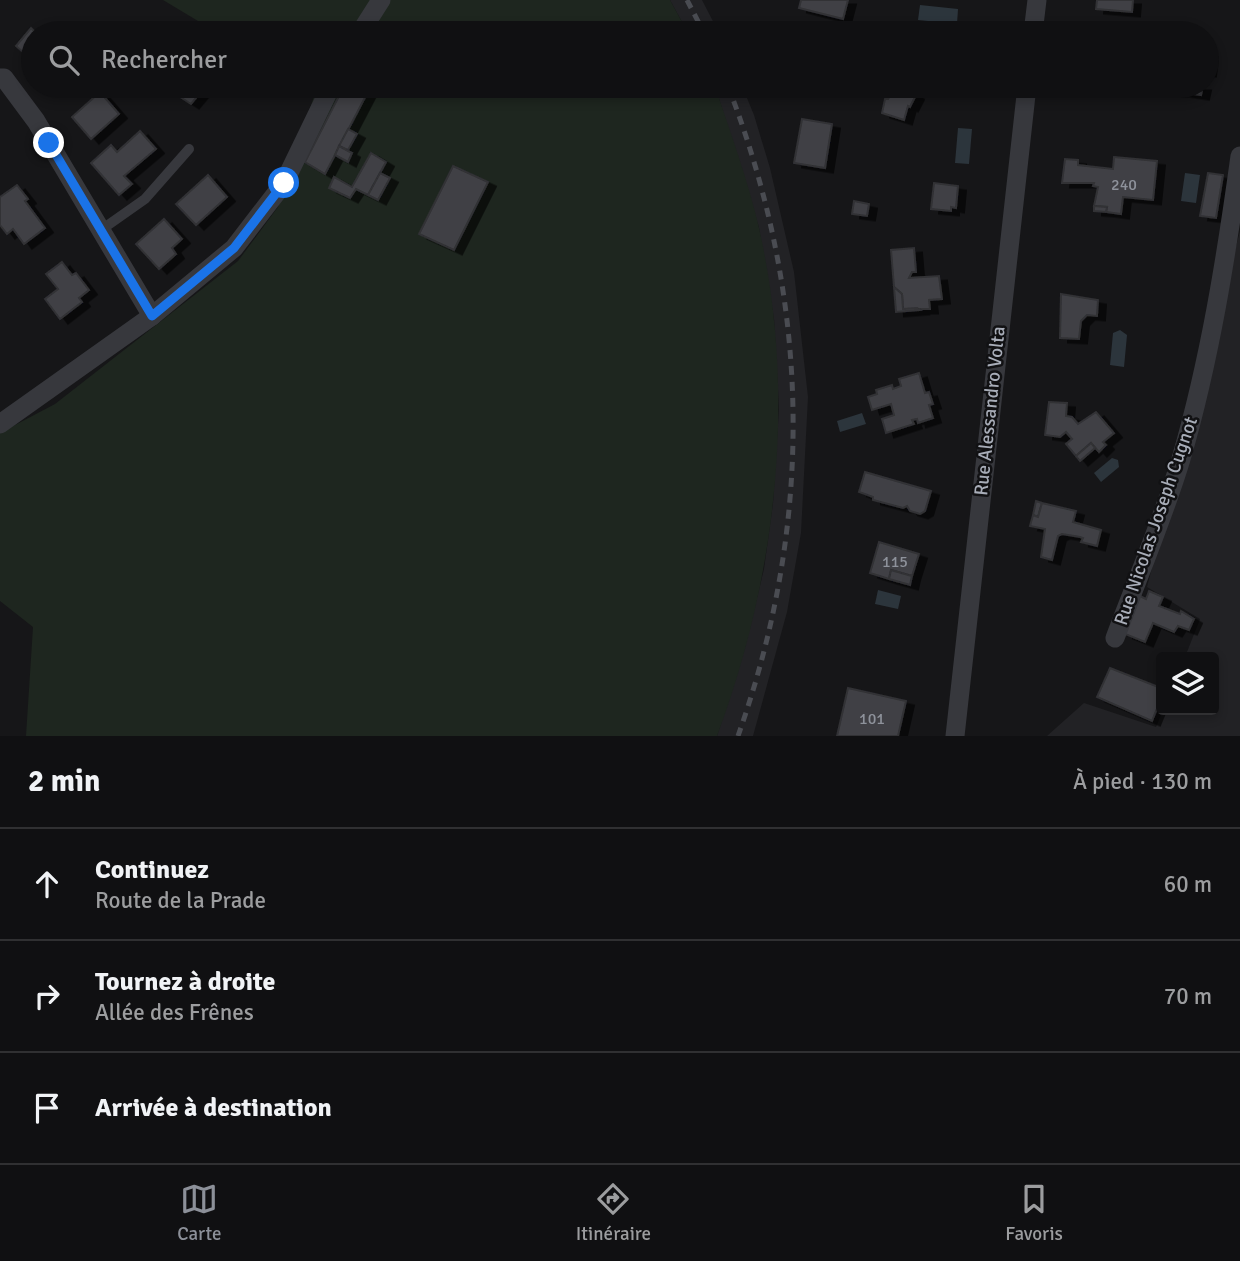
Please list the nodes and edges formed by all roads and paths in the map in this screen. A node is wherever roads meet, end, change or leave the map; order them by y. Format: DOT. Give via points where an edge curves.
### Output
graph roads {
  1 [pos="381,0"];
  2 [pos="1037,0"];
  3 [pos="368,21"];
  4 [pos="1034,21"];
  5 [pos="0,78"];
  6 [pos="325,98"];
  7 [pos="1026,98"];
  8 [pos="189,149"];
  9 [pos="1240,156"];
  10 [pos="101,230"];
  11 [pos="152,316"];
  12 [pos="0,424"];
  13 [pos="1115,638"];
  14 [pos="955,736"];
  1 -- 3 [label="street"];
  2 -- 4 [label="street"];
  5 -- 10 [label="street" via="36,121"];
  6 -- 11 [label="street" via="284,183 234,248"];
  7 -- 14 [label="street, Rue Alessandro Volta"];
  8 -- 10 [label="lane" via="145,200"];
  9 -- 13 [label="street, Rue Nicolas Joseph Cugnot" via="1203,380 1180,462"];
  10 -- 11 [label="street"];
  11 -- 12 [label="street"];
}
